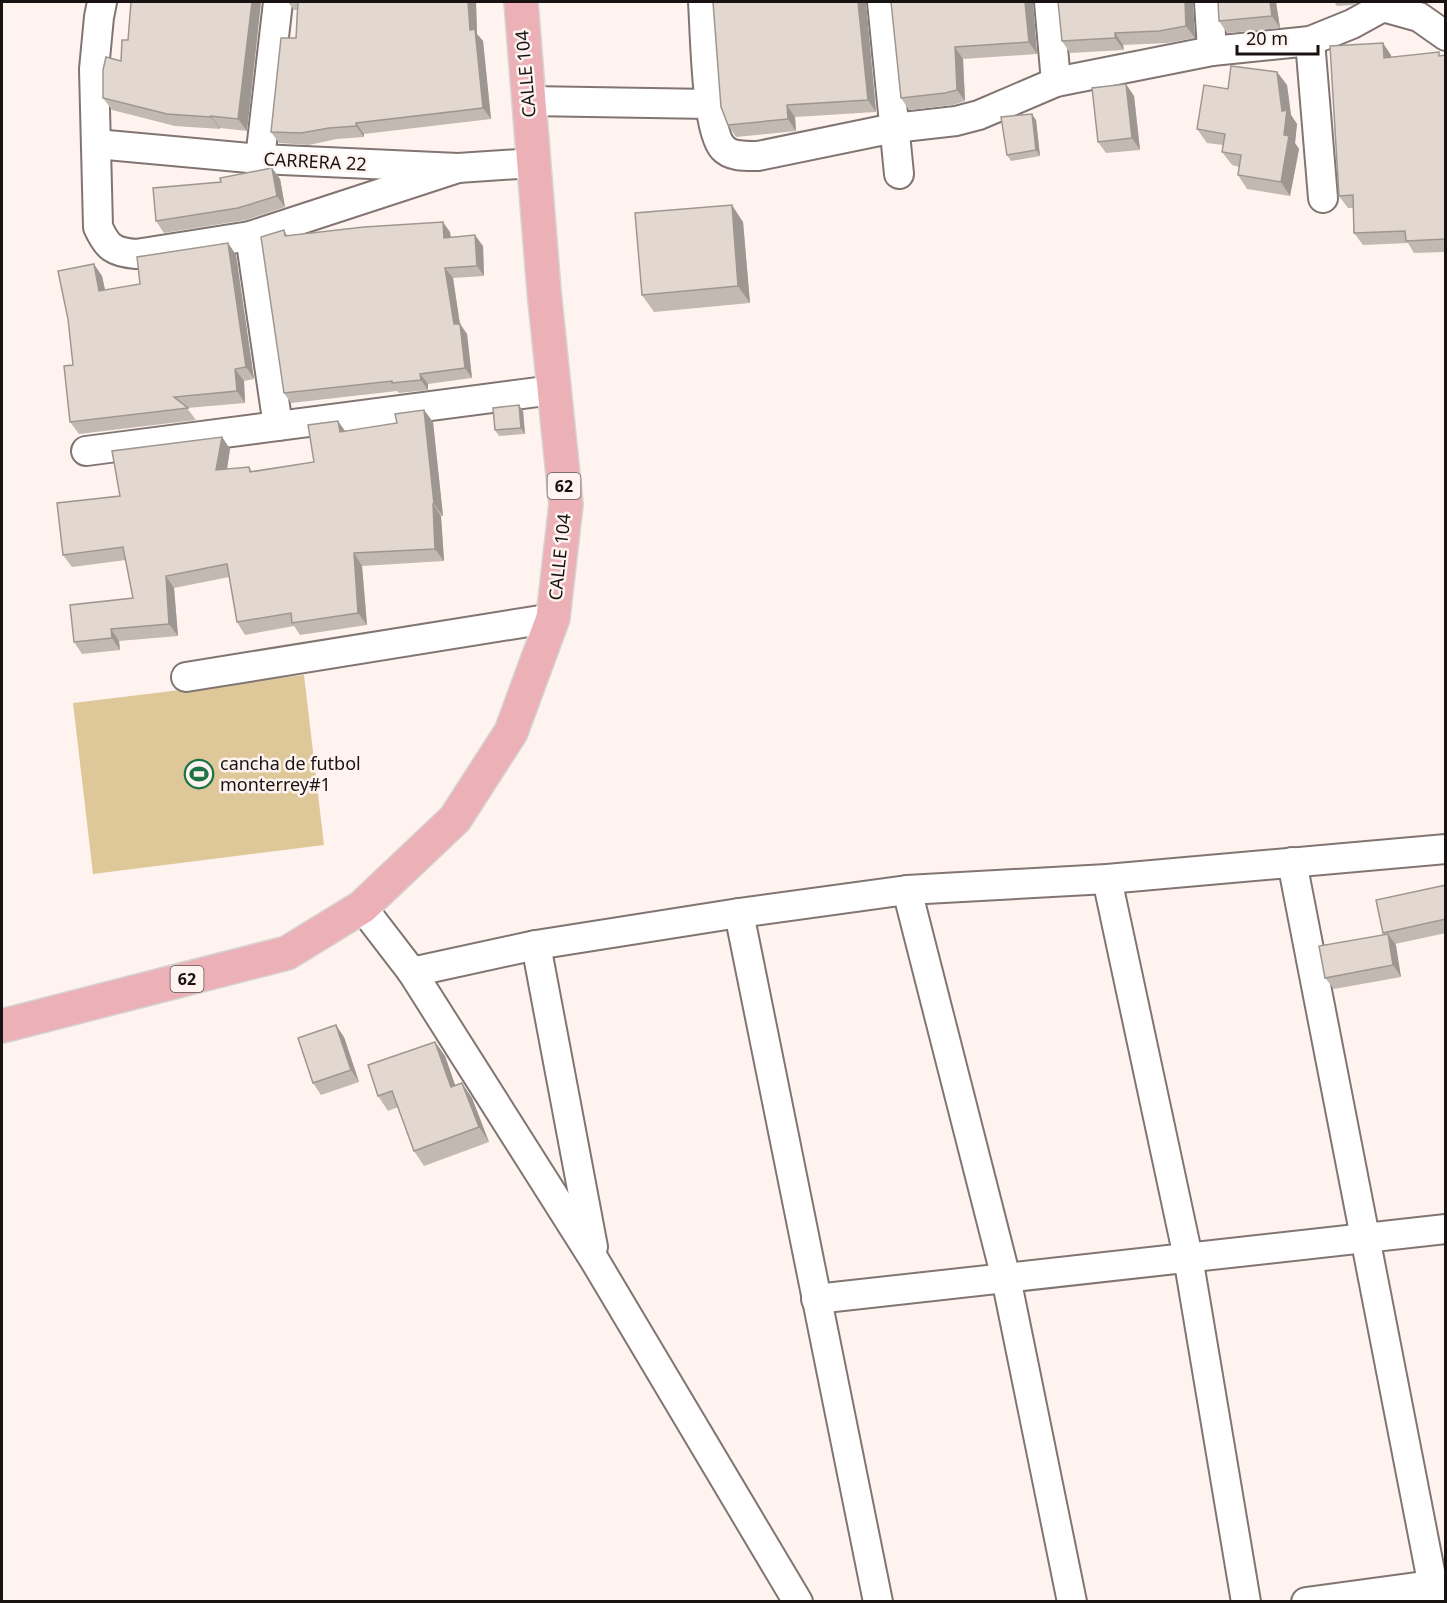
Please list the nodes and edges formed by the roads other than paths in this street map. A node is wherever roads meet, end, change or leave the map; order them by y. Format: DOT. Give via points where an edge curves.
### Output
graph roads {
  1 [pos="102,2"];
  2 [pos="278,2"];
  3 [pos="521,2"];
  4 [pos="703,2"];
  5 [pos="882,2"];
  6 [pos="1049,2"];
  7 [pos="1209,2"];
  8 [pos="1383,4"];
  9 [pos="1446,36"];
  10 [pos="1310,41"];
  11 [pos="1212,51"];
  12 [pos="1056,82"];
  13 [pos="529,101"];
  14 [pos="710,104"];
  15 [pos="894,128"];
  16 [pos="96,144"];
  17 [pos="260,159"];
  18 [pos="534,162"];
  19 [pos="458,168"];
  20 [pos="898,174"];
  21 [pos="1323,198"];
  22 [pos="250,236"];
  23 [pos="553,390"];
  24 [pos="278,426"];
  25 [pos="86,451"];
  26 [pos="553,618"];
  27 [pos="186,677"];
  28 [pos="1446,849"];
  29 [pos="1292,862"];
  30 [pos="1107,879"];
  31 [pos="907,890"];
  32 [pos="362,908"];
  33 [pos="739,913"];
  34 [pos="536,945"];
  35 [pos="412,972"];
  36 [pos="2,1026"];
  37 [pos="1446,1229"];
  38 [pos="1366,1238"];
  39 [pos="1188,1257"];
  40 [pos="595,1261"];
  41 [pos="1006,1278"];
  42 [pos="816,1299"];
  43 [pos="1438,1590"];
  44 [pos="798,1602"];
  45 [pos="878,1602"];
  46 [pos="1072,1602"];
  47 [pos="1246,1602"];
  48 [pos="1306,1602"];
  1 -- 16 [label="street" via="94,69"];
  2 -- 17 [label="street"];
  3 -- 13 [label="main road, CALLE 104 / 62"];
  4 -- 14 [label="street"];
  5 -- 15 [label="street"];
  6 -- 12 [label="street"];
  7 -- 11 [label="street"];
  8 -- 9 [label="street" via="1419,17"];
  8 -- 10 [label="street" via="1352,24"];
  10 -- 11 [label="street"];
  10 -- 21 [label="street"];
  11 -- 12 [label="street"];
  12 -- 15 [label="street" via="980,115"];
  13 -- 14 [label="street"];
  13 -- 18 [label="main road, CALLE 104 / 62"];
  14 -- 15 [label="street" via="717,141 727,152 744,156"];
  15 -- 20 [label="street"];
  16 -- 17 [label="street, CARRERA 22"];
  16 -- 22 [label="street" via="98,227 106,243 121,253"];
  17 -- 19 [label="street, CARRERA 22"];
  18 -- 19 [label="street, CARRERA 22"];
  18 -- 23 [label="main road, CALLE 104 / 62"];
  19 -- 22 [label="street"];
  22 -- 24 [label="street"];
  23 -- 24 [label="street"];
  23 -- 26 [label="main road, CALLE 104 / 62" via="566,504"];
  24 -- 25 [label="street"];
  26 -- 27 [label="street"];
  26 -- 32 [label="main road, CALLE 104 / 62" via="511,732 455,819"];
  28 -- 29 [label="street"];
  29 -- 30 [label="street"];
  29 -- 38 [label="street"];
  30 -- 31 [label="street"];
  30 -- 39 [label="street"];
  31 -- 33 [label="street"];
  31 -- 41 [label="street"];
  32 -- 35 [label="street"];
  32 -- 36 [label="main road, 62" via="287,953"];
  33 -- 34 [label="street"];
  33 -- 42 [label="street"];
  34 -- 35 [label="street"];
  34 -- 40 [label="street"];
  35 -- 40 [label="street"];
  37 -- 38 [label="street"];
  38 -- 39 [label="street"];
  38 -- 43 [label="street"];
  39 -- 41 [label="street"];
  39 -- 47 [label="street"];
  40 -- 44 [label="street"];
  41 -- 42 [label="street"];
  41 -- 46 [label="street"];
  42 -- 45 [label="street"];
  43 -- 48 [label="street"];
}
